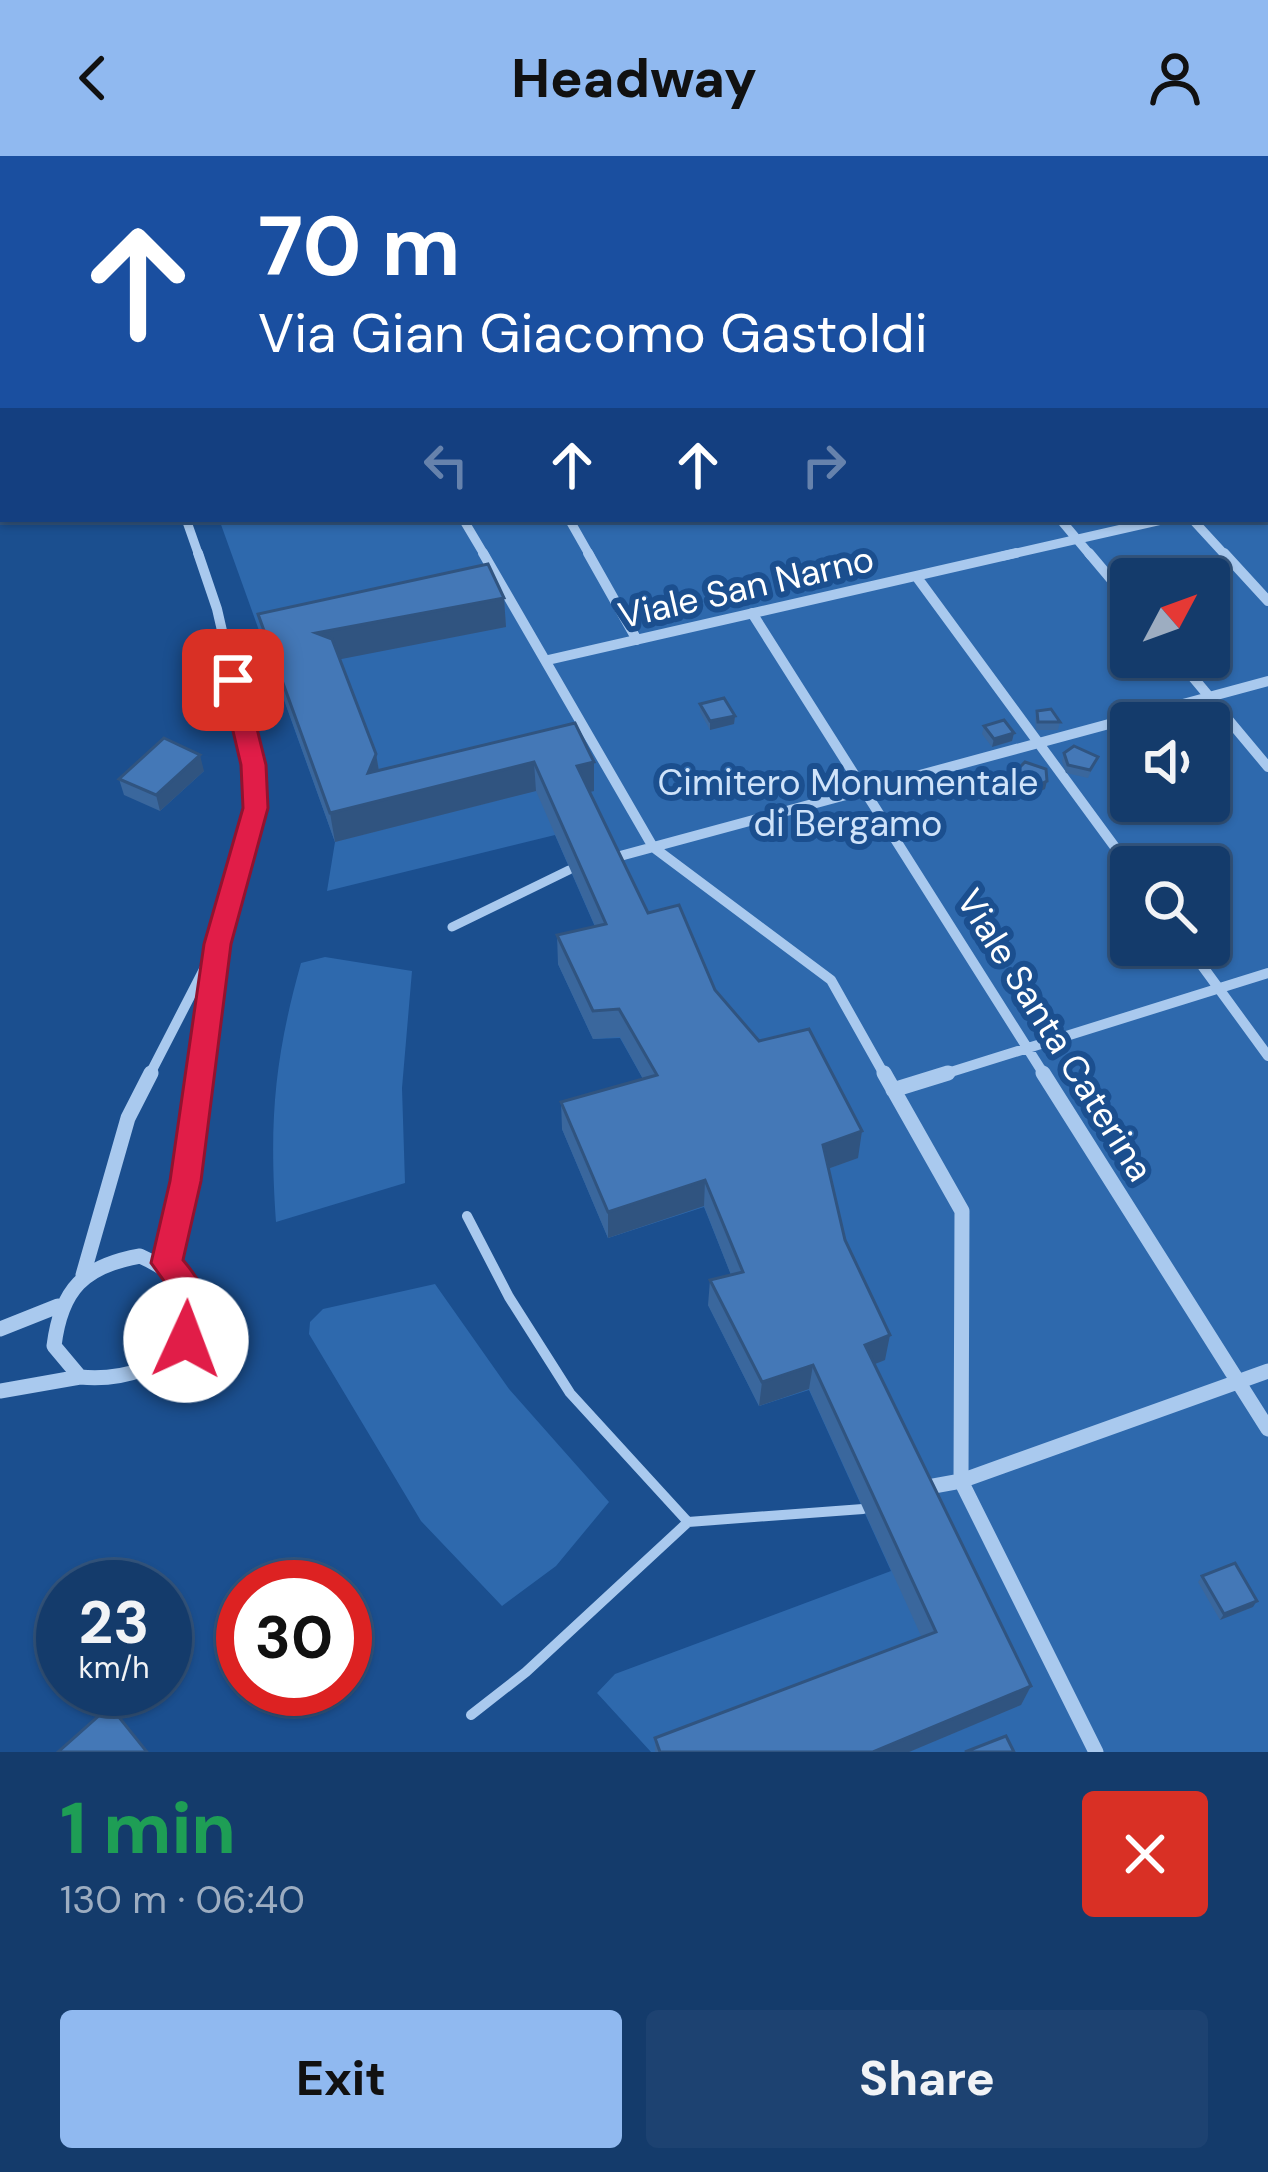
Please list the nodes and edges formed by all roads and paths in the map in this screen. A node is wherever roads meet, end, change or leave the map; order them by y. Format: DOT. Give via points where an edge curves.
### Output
graph roads {
  1 [pos="187,522"];
  2 [pos="465,522"];
  3 [pos="571,522"];
  4 [pos="1063,522"];
  5 [pos="1153,522"];
  6 [pos="1195,522"];
  7 [pos="1078,539"];
  8 [pos="916,576"];
  9 [pos="1110,578"];
  10 [pos="1268,601"];
  11 [pos="752,614"];
  12 [pos="637,640"];
  13 [pos="548,660"];
  14 [pos="1194,678"];
  15 [pos="1268,681"];
  16 [pos="1209,696"];
  17 [pos="1037,741"];
  18 [pos="1268,766"];
  19 [pos="860,787"];
  20 [pos="1115,846"];
  21 [pos="653,848"];
  22 [pos="608,859"];
  23 [pos="569,870"];
  24 [pos="452,927"];
  25 [pos="218,944"];
  26 [pos="1203,966"];
  27 [pos="1268,973"];
  28 [pos="1219,988"];
  29 [pos="1029,1048"];
  30 [pos="1268,1056"];
  31 [pos="892,1090"];
  32 [pos="467,1216"];
  33 [pos="167,1263"];
  34 [pos="83,1275"];
  35 [pos="58,1306"];
  36 [pos="0,1329"];
  37 [pos="1268,1371"];
  38 [pos="80,1377"];
  39 [pos="1239,1381"];
  40 [pos="0,1391"];
  41 [pos="1268,1429"];
  42 [pos="961,1481"];
  43 [pos="914,1490"];
  44 [pos="863,1509"];
  45 [pos="688,1522"];
  46 [pos="471,1715"];
  47 [pos="1096,1752"];
  1 -- 25 [label="street" via="217,609 253,765 256,808"];
  2 -- 13 [label="street"];
  3 -- 12 [label="street"];
  4 -- 7 [label="street"];
  5 -- 7 [label="street, Viale San Narno"];
  6 -- 10 [label="street"];
  7 -- 8 [label="street, Viale San Narno"];
  7 -- 9 [label="street"];
  8 -- 11 [label="street, Viale San Narno"];
  8 -- 17 [label="street"];
  11 -- 12 [label="street, Viale San Narno"];
  11 -- 19 [label="street, Viale Santa Caterina"];
  12 -- 13 [label="street, Viale San Narno"];
  13 -- 21 [label="street"];
  14 -- 16 [label="street"];
  15 -- 16 [label="street"];
  16 -- 17 [label="street"];
  16 -- 18 [label="street"];
  17 -- 19 [label="street"];
  17 -- 20 [label="street"];
  19 -- 21 [label="street"];
  19 -- 29 [label="street, Viale Santa Caterina"];
  21 -- 22 [label="street"];
  21 -- 31 [label="street" via="830,980"];
  23 -- 24 [label="lane"];
  25 -- 33 [label="street"];
  25 -- 34 [label="street" via="128,1118"];
  26 -- 28 [label="street"];
  27 -- 28 [label="street"];
  28 -- 29 [label="street"];
  28 -- 30 [label="street"];
  29 -- 31 [label="street"];
  29 -- 39 [label="street, Viale Santa Caterina"];
  31 -- 42 [label="street" via="962,1211"];
  32 -- 45 [label="lane" via="570,1393"];
  33 -- 34 [label="street" via="140,1256"];
  33 -- 38 [label="street" via="194,1296 186,1340 146,1375 123,1382"];
  34 -- 35 [label="street"];
  35 -- 36 [label="street"];
  35 -- 38 [label="street" via="54,1346"];
  37 -- 39 [label="street"];
  38 -- 40 [label="street"];
  39 -- 41 [label="street, Viale Santa Caterina"];
  39 -- 42 [label="street"];
  42 -- 43 [label="street"];
  42 -- 47 [label="street"];
  44 -- 45 [label="lane"];
  45 -- 46 [label="lane"];
}
